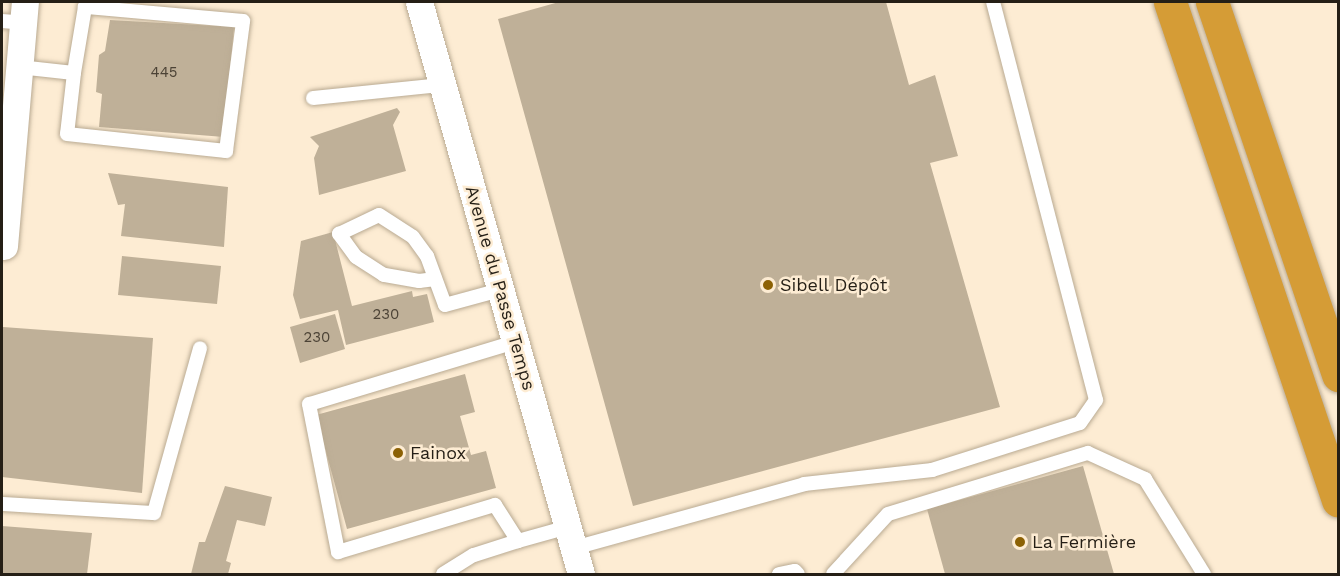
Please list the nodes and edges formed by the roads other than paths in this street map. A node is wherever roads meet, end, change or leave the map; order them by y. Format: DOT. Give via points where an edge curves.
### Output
graph roads {
  1 [pos="419,2"];
  2 [pos="993,2"];
  3 [pos="1170,2"];
  4 [pos="1212,2"];
  5 [pos="16,15"];
  6 [pos="19,67"];
  7 [pos="74,73"];
  8 [pos="442,85"];
  9 [pos="313,98"];
  10 [pos="7,145"];
  11 [pos="3,254"];
  12 [pos="435,279"];
  13 [pos="500,290"];
  14 [pos="515,342"];
  15 [pos="200,348"];
  16 [pos="1338,375"];
  17 [pos="1338,500"];
  18 [pos="2,504"];
  19 [pos="571,538"];
  20 [pos="518,541"];
  21 [pos="442,574"];
  22 [pos="581,574"];
  23 [pos="779,574"];
  24 [pos="798,574"];
  25 [pos="833,574"];
  26 [pos="1204,574"];
  1 -- 8 [label="street, Avenue du Passe Temps"];
  2 -- 19 [label="lane" via="1096,400 1080,423 932,470 804,484"];
  3 -- 17 [label="highway"];
  4 -- 16 [label="highway"];
  5 -- 6 [label="street"];
  6 -- 7 [label="lane"];
  6 -- 10 [label="street"];
  7 -- 7 [label="lane" via="85,7 243,21 226,151 67,134"];
  8 -- 9 [label="lane"];
  8 -- 13 [label="street, Avenue du Passe Temps"];
  10 -- 11 [label="street"];
  12 -- 12 [label="lane" via="427,256 413,237 379,215 339,234 356,257 384,275 419,281"];
  12 -- 13 [label="lane" via="445,306"];
  13 -- 14 [label="street, Avenue du Passe Temps"];
  14 -- 19 [label="street, Avenue du Passe Temps"];
  14 -- 20 [label="lane" via="309,404 338,552 495,505"];
  15 -- 18 [label="lane" via="154,513"];
  19 -- 20 [label="lane"];
  19 -- 22 [label="street, Avenue du Passe Temps"];
  20 -- 21 [label="lane" via="474,555"];
  23 -- 24 [label="lane"];
  25 -- 26 [label="lane" via="888,513 1088,453 1145,479"];
}
